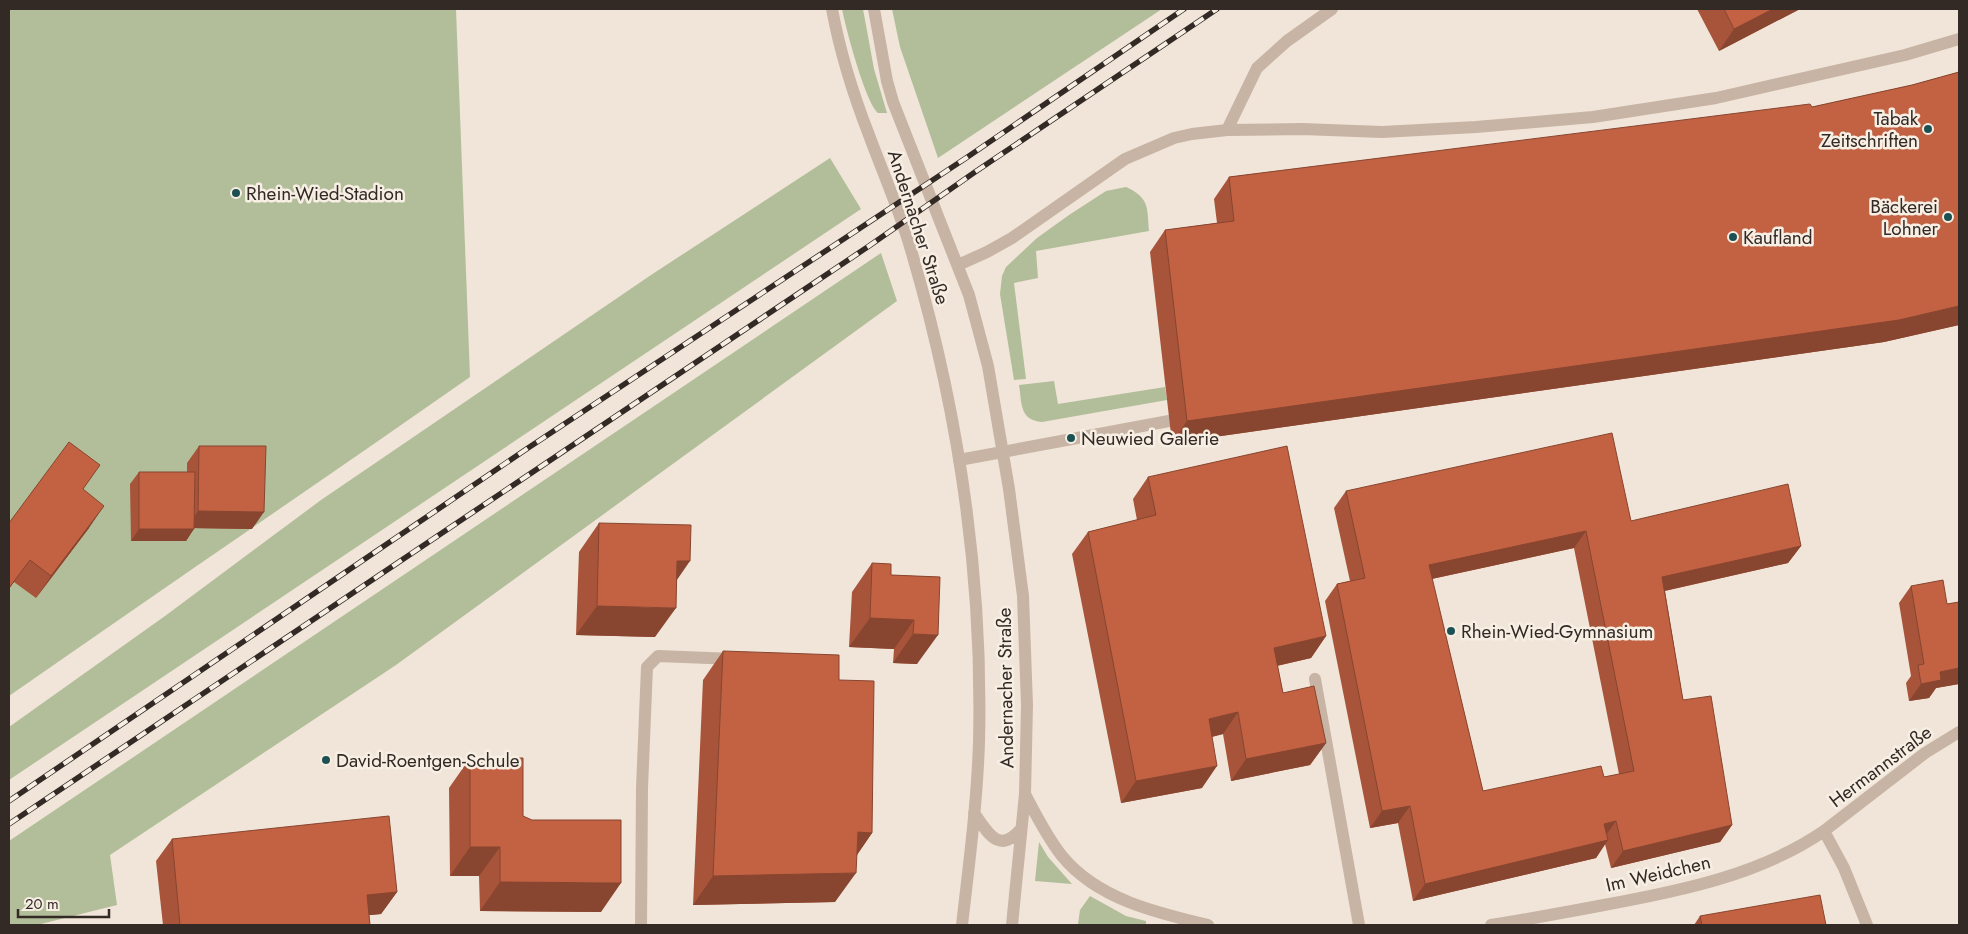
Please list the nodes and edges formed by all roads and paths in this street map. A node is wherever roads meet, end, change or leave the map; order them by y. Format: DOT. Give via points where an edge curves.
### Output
graph roads {
  1 [pos="832,9"];
  2 [pos="874,9"];
  3 [pos="1332,9"];
  4 [pos="1959,38"];
  5 [pos="1227,130"];
  6 [pos="958,265"];
  7 [pos="1169,421"];
  8 [pos="1003,451"];
  9 [pos="959,460"];
  10 [pos="747,660"];
  11 [pos="1315,679"];
  12 [pos="1959,732"];
  13 [pos="1025,794"];
  14 [pos="974,814"];
  15 [pos="1021,828"];
  16 [pos="1824,831"];
  17 [pos="641,925"];
  18 [pos="962,925"];
  19 [pos="1012,925"];
  20 [pos="1208,925"];
  21 [pos="1359,925"];
  22 [pos="1491,925"];
  23 [pos="1866,925"];
  1 -- 9 [label="street, Andernacher Straße" via="852,89 911,250 931,323"];
  2 -- 6 [label="street, Andernacher Straße" via="886,81"];
  3 -- 5 [label="street" via="1287,41 1257,68"];
  4 -- 5 [label="street" via="1905,55 1716,98 1594,117 1476,128 1382,132"];
  5 -- 6 [label="street" via="1174,138 1125,159 1012,238"];
  6 -- 8 [label="street, Andernacher Straße" via="988,366"];
  7 -- 8 [label="street"];
  8 -- 9 [label="street"];
  8 -- 13 [label="street, Andernacher Straße" via="1023,596 1027,705"];
  9 -- 14 [label="street, Andernacher Straße" via="971,547 978,648 979,743"];
  10 -- 17 [label="street" via="658,656 647,667"];
  11 -- 21 [label="street"];
  12 -- 16 [label="street, Hermannstraße" via="1925,753"];
  13 -- 15 [label="street, Andernacher Straße"];
  13 -- 20 [label="street" via="1062,856 1087,879 1131,903"];
  14 -- 15 [label="street" via="995,840 1013,838"];
  14 -- 18 [label="street, Andernacher Straße"];
  15 -- 19 [label="street, Andernacher Straße"];
  16 -- 22 [label="street, Im Weidchen" via="1792,850 1742,871 1661,894"];
  16 -- 23 [label="street" via="1844,868"];
}
